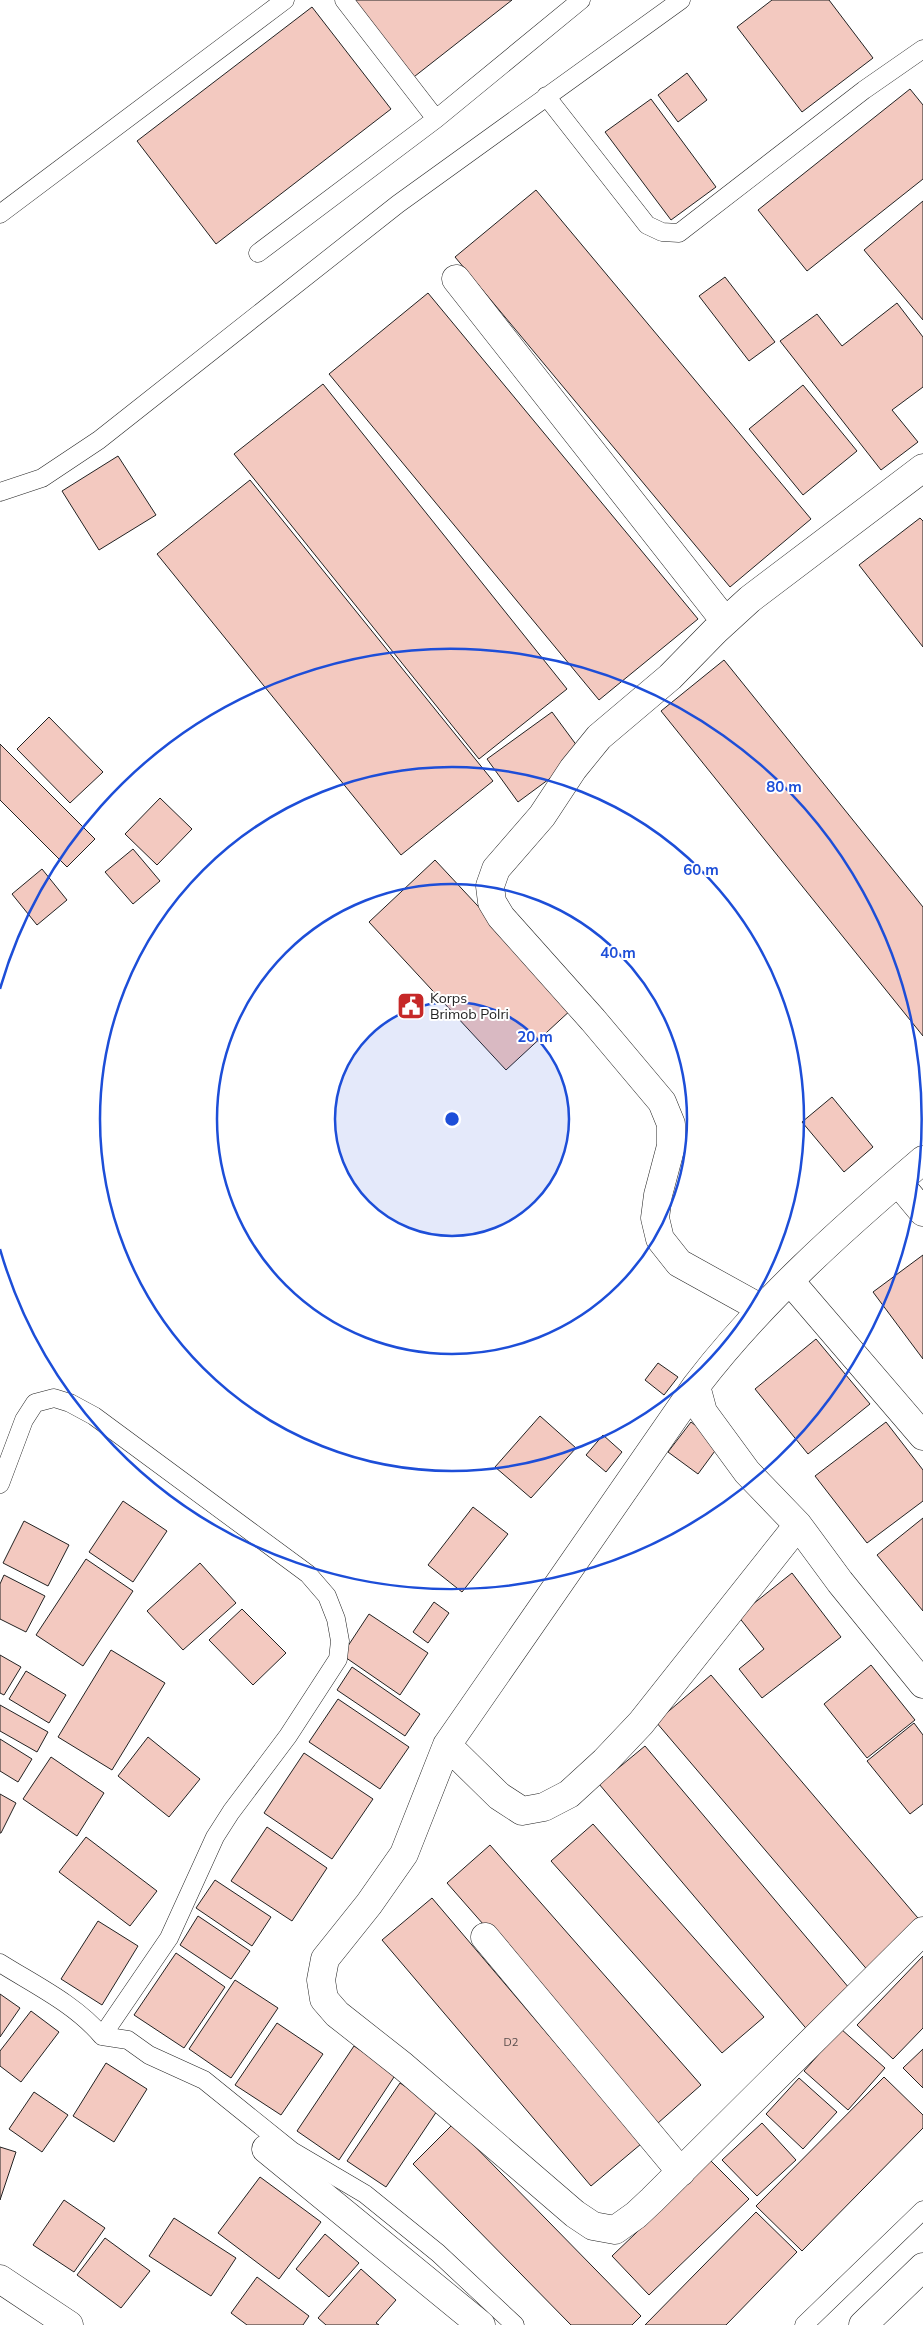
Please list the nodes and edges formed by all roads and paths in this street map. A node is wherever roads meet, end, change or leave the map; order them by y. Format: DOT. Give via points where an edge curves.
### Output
graph roads {
  1 [pos="285,0"];
  2 [pos="344,0"];
  3 [pos="581,0"];
  4 [pos="682,0"];
  5 [pos="923,49"];
  6 [pos="546,96"];
  7 [pos="436,119"];
  8 [pos="0,214"];
  9 [pos="258,253"];
  10 [pos="456,279"];
  11 [pos="920,476"];
  12 [pos="0,492"];
  13 [pos="725,621"];
  14 [pos="923,1160"];
  15 [pos="898,1182"];
  16 [pos="923,1212"];
  17 [pos="790,1281"];
  18 [pos="762,1308"];
  19 [pos="696,1386"];
  20 [pos="923,1436"];
  21 [pos="0,1484"];
  22 [pos="798,1525"];
  23 [pos="923,1684"];
  24 [pos="447,1745"];
  25 [pos="923,1931"];
  26 [pos="486,1937"];
  27 [pos="0,1963"];
  28 [pos="102,2036"];
  29 [pos="266,2149"];
  30 [pos="681,2172"];
  31 [pos="923,2210"];
  32 [pos="923,2267"];
  33 [pos="0,2279"];
  34 [pos="70,2325"];
  35 [pos="481,2325"];
  36 [pos="515,2325"];
  37 [pos="804,2325"];
  38 [pos="863,2325"];
  1 -- 8 [label="lane"];
  2 -- 7 [label="lane"];
  3 -- 7 [label="lane"];
  4 -- 6 [label="lane"];
  5 -- 6 [label="lane" via="679,233 662,232 646,225"];
  6 -- 12 [label="lane" via="398,204 99,440 42,478"];
  7 -- 9 [label="lane"];
  10 -- 13 [label="street"];
  11 -- 13 [label="street" via="750,599"];
  13 -- 18 [label="street" via="670,677 599,737 542,816 496,869 490,886 492,902 501,917 662,1102 671,1124 671,1146 655,1218 660,1239 679,1263"];
  14 -- 15 [label="street"];
  15 -- 16 [label="street"];
  15 -- 17 [label="street"];
  17 -- 18 [label="street"];
  17 -- 20 [label="street"];
  18 -- 19 [label="street" via="729,1343"];
  19 -- 22 [label="street" via="703,1412 746,1472"];
  19 -- 24 [label="street"];
  21 -- 28 [label="lane" via="24,1420 35,1403 54,1398 70,1403 94,1416 308,1574 328,1596 336,1619 340,1641 338,1659 288,1736 215,1837 169,1938"];
  22 -- 23 [label="street"];
  22 -- 24 [label="street" via="641,1723 569,1794 544,1807 522,1811 499,1796"];
  24 -- 30 [label="street" via="404,1854 325,1959 321,1980 324,2000 575,2214 594,2226 615,2230 636,2215"];
  25 -- 30 [label="street"];
  26 -- 30 [label="street"];
  27 -- 28 [label="lane" via="70,2007"];
  28 -- 36 [label="lane" via="128,2040 149,2055 204,2080 292,2150 364,2194 438,2253"];
  29 -- 35 [label="street"];
  31 -- 37 [label="lane"];
  32 -- 38 [label="street"];
  33 -- 34 [label="street"];
}
